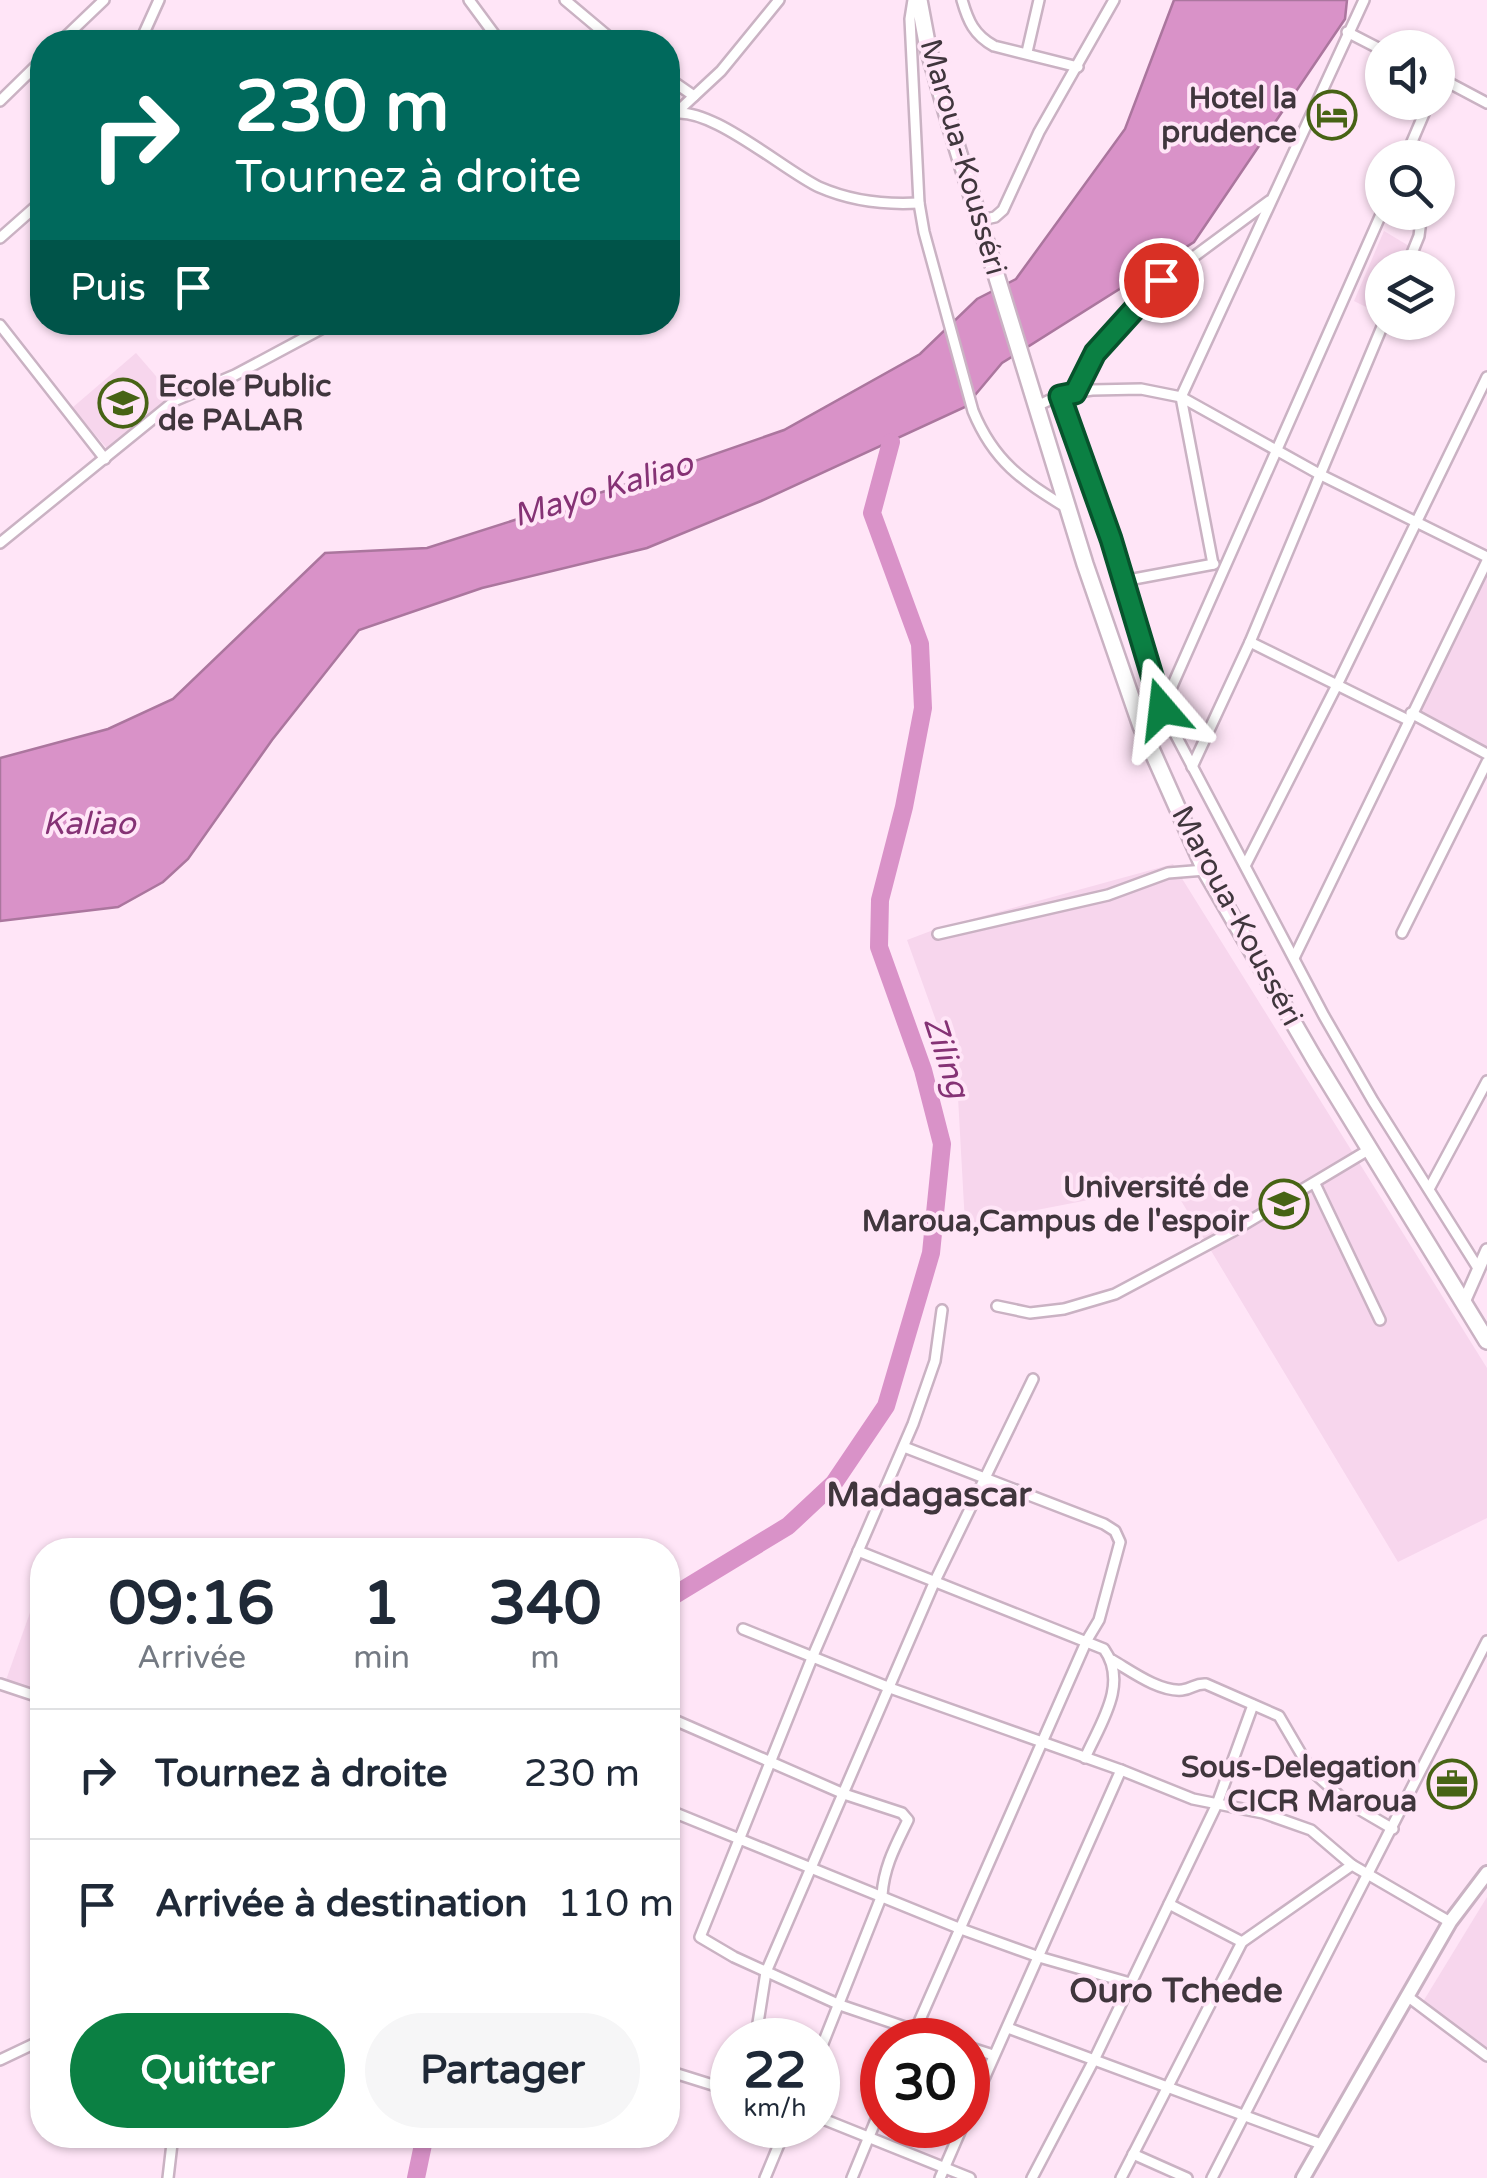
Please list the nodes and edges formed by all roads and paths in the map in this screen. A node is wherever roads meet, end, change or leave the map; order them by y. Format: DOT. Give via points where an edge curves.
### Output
graph roads {
  1 [pos="104,0"];
  2 [pos="159,0"];
  3 [pos="469,0"];
  4 [pos="565,0"];
  5 [pos="780,0"];
  6 [pos="916,0"];
  7 [pos="962,0"];
  8 [pos="1038,0"];
  9 [pos="1114,0"];
  10 [pos="1364,0"];
  11 [pos="73,30"];
  12 [pos="145,30"];
  13 [pos="491,30"];
  14 [pos="601,30"];
  15 [pos="1347,32"];
  16 [pos="1365,41"];
  17 [pos="1027,52"];
  18 [pos="1078,67"];
  19 [pos="30,72"];
  20 [pos="680,86"];
  21 [pos="1455,88"];
  22 [pos="694,96"];
  23 [pos="0,101"];
  24 [pos="1487,103"];
  25 [pos="680,107"];
  26 [pos="680,114"];
  27 [pos="1272,199"];
  28 [pos="919,202"];
  29 [pos="30,212"];
  30 [pos="980,220"];
  31 [pos="1374,230"];
  32 [pos="0,238"];
  33 [pos="0,325"];
  34 [pos="310,335"];
  35 [pos="1377,340"];
  36 [pos="1487,377"];
  37 [pos="1075,393"];
  38 [pos="1060,396"];
  39 [pos="1181,397"];
  40 [pos="1038,406"];
  41 [pos="1278,450"];
  42 [pos="105,459"];
  43 [pos="1321,474"];
  44 [pos="1070,510"];
  45 [pos="1416,524"];
  46 [pos="0,543"];
  47 [pos="1487,559"];
  48 [pos="1226,561"];
  49 [pos="1213,564"];
  50 [pos="1123,580"];
  51 [pos="1250,642"];
  52 [pos="1338,685"];
  53 [pos="1162,709"];
  54 [pos="1410,716"];
  55 [pos="1487,754"];
  56 [pos="1487,762"];
  57 [pos="1192,767"];
  58 [pos="1246,864"];
  59 [pos="1205,870"];
  60 [pos="1402,933"];
  61 [pos="938,934"];
  62 [pos="1294,958"];
  63 [pos="1487,1082"];
  64 [pos="1370,1150"];
  65 [pos="1314,1184"];
  66 [pos="1429,1189"];
  67 [pos="1487,1250"];
  68 [pos="1478,1268"];
  69 [pos="1464,1302"];
  70 [pos="997,1306"];
  71 [pos="942,1310"];
  72 [pos="1380,1320"];
  73 [pos="1487,1340"];
  74 [pos="1034,1380"];
  75 [pos="904,1447"];
  76 [pos="984,1479"];
  77 [pos="858,1552"];
  78 [pos="934,1583"];
  79 [pos="743,1629"];
  80 [pos="1087,1640"];
  81 [pos="1487,1641"];
  82 [pos="812,1658"];
  83 [pos="1112,1660"];
  84 [pos="0,1684"];
  85 [pos="890,1688"];
  86 [pos="30,1694"];
  87 [pos="1253,1705"];
  88 [pos="680,1723"];
  89 [pos="1042,1741"];
  90 [pos="1084,1758"];
  91 [pos="770,1762"];
  92 [pos="1121,1770"];
  93 [pos="844,1794"];
  94 [pos="1217,1804"];
  95 [pos="680,1815"];
  96 [pos="1392,1829"];
  97 [pos="738,1840"];
  98 [pos="1352,1865"];
  99 [pos="813,1868"];
  100 [pos="1487,1873"];
  101 [pos="1370,1875"];
  102 [pos="882,1895"];
  103 [pos="1169,1904"];
  104 [pos="1450,1922"];
  105 [pos="961,1928"];
  106 [pos="1242,1942"];
  107 [pos="1039,1958"];
  108 [pos="766,1972"];
  109 [pos="1130,1983"];
  110 [pos="1407,1996"];
  111 [pos="840,2005"];
  112 [pos="759,2018"];
  113 [pos="834,2018"];
  114 [pos="871,2018"];
  115 [pos="921,2018"];
  116 [pos="1008,2028"];
  117 [pos="30,2046"];
  118 [pos="990,2054"];
  119 [pos="994,2055"];
  120 [pos="1487,2056"];
  121 [pos="1095,2058"];
  122 [pos="0,2060"];
  123 [pos="990,2064"];
  124 [pos="680,2076"];
  125 [pos="710,2084"];
  126 [pos="1168,2086"];
  127 [pos="1243,2115"];
  128 [pos="1321,2144"];
  129 [pos="172,2148"];
  130 [pos="777,2148"];
  131 [pos="864,2148"];
  132 [pos="889,2148"];
  133 [pos="953,2148"];
  134 [pos="1133,2154"];
  135 [pos="942,2173"];
  136 [pos="168,2178"];
  137 [pos="765,2178"];
  138 [pos="852,2178"];
  139 [pos="970,2178"];
  140 [pos="1032,2178"];
  141 [pos="1122,2178"];
  142 [pos="1188,2178"];
  143 [pos="1212,2178"];
  144 [pos="1303,2178"];
  1 -- 11 [label="street"];
  2 -- 12 [label="street"];
  3 -- 13 [label="street"];
  4 -- 14 [label="street"];
  5 -- 22 [label="street"];
  6 -- 28 [label="street" via="910,19"];
  6 -- 30 [label="highway, Maroua-Kousséri"];
  7 -- 17 [label="street" via="981,39"];
  8 -- 17 [label="street"];
  9 -- 18 [label="street"];
  10 -- 15 [label="street"];
  15 -- 16 [label="street"];
  15 -- 27 [label="street"];
  17 -- 18 [label="street"];
  18 -- 30 [label="street" via="1003,210"];
  19 -- 23 [label="street"];
  20 -- 22 [label="street"];
  21 -- 24 [label="street"];
  22 -- 25 [label="street"];
  26 -- 28 [label="street" via="699,116 824,189 885,205"];
  27 -- 37 [label="street" via="1161,280 1095,353"];
  27 -- 39 [label="street"];
  28 -- 44 [label="street" via="984,438 1020,478"];
  29 -- 32 [label="street"];
  30 -- 40 [label="highway, Maroua-Kousséri"];
  31 -- 41 [label="street"];
  33 -- 42 [label="street"];
  34 -- 42 [label="street" via="188,393"];
  35 -- 43 [label="street"];
  36 -- 45 [label="street"];
  37 -- 38 [label="street"];
  37 -- 39 [label="street" via="1141,389"];
  38 -- 40 [label="street"];
  38 -- 50 [label="street"];
  39 -- 41 [label="street"];
  39 -- 49 [label="street"];
  40 -- 44 [label="highway, Maroua-Kousséri"];
  41 -- 43 [label="street"];
  41 -- 48 [label="street"];
  42 -- 46 [label="street"];
  43 -- 45 [label="street"];
  43 -- 51 [label="street"];
  44 -- 59 [label="highway, Maroua-Kousséri" via="1141,726"];
  45 -- 47 [label="street"];
  45 -- 52 [label="street"];
  47 -- 54 [label="street"];
  48 -- 49 [label="street"];
  48 -- 53 [label="street"];
  49 -- 50 [label="street"];
  50 -- 53 [label="street"];
  51 -- 52 [label="street"];
  51 -- 57 [label="street"];
  52 -- 54 [label="street"];
  52 -- 58 [label="street"];
  53 -- 57 [label="street"];
  54 -- 55 [label="street"];
  54 -- 62 [label="street"];
  56 -- 60 [label="street"];
  57 -- 58 [label="street"];
  58 -- 62 [label="street"];
  59 -- 61 [label="street" via="1168,873 1108,895"];
  59 -- 64 [label="highway, Maroua-Kousséri"];
  62 -- 66 [label="street" via="1372,1102"];
  63 -- 66 [label="street"];
  64 -- 65 [label="street"];
  64 -- 69 [label="highway, Maroua-Kousséri"];
  65 -- 70 [label="street" via="1115,1294 1030,1313"];
  65 -- 72 [label="street"];
  66 -- 68 [label="street"];
  67 -- 68 [label="street"];
  68 -- 69 [label="street"];
  69 -- 73 [label="highway, Maroua-Kousséri"];
  71 -- 75 [label="street" via="935,1361"];
  74 -- 76 [label="street"];
  75 -- 76 [label="street"];
  75 -- 77 [label="street"];
  76 -- 78 [label="street"];
  76 -- 80 [label="street" via="1115,1532 1118,1552"];
  77 -- 78 [label="street"];
  77 -- 82 [label="street"];
  78 -- 80 [label="street"];
  78 -- 85 [label="street"];
  79 -- 82 [label="street"];
  80 -- 83 [label="street"];
  80 -- 89 [label="street"];
  81 -- 96 [label="street"];
  82 -- 85 [label="street"];
  82 -- 91 [label="street"];
  83 -- 87 [label="street" via="1163,1687 1181,1691 1206,1684"];
  83 -- 90 [label="street" via="1113,1695"];
  84 -- 86 [label="street"];
  85 -- 89 [label="street"];
  85 -- 93 [label="street"];
  87 -- 94 [label="street"];
  87 -- 96 [label="street" via="1279,1716 1303,1762 1345,1801"];
  88 -- 91 [label="street"];
  89 -- 90 [label="street"];
  89 -- 105 [label="street"];
  90 -- 92 [label="street"];
  91 -- 93 [label="street"];
  91 -- 97 [label="street"];
  92 -- 94 [label="street"];
  92 -- 107 [label="street"];
  93 -- 99 [label="street"];
  93 -- 102 [label="street" via="908,1820 894,1843"];
  94 -- 98 [label="street" via="1311,1830"];
  94 -- 103 [label="street"];
  95 -- 97 [label="street"];
  96 -- 101 [label="street"];
  97 -- 99 [label="street"];
  97 -- 108 [label="street" via="700,1937"];
  98 -- 101 [label="street"];
  98 -- 106 [label="street"];
  99 -- 102 [label="street"];
  99 -- 108 [label="street"];
  100 -- 104 [label="main road"];
  101 -- 104 [label="street"];
  101 -- 127 [label="street"];
  102 -- 105 [label="street"];
  102 -- 111 [label="street"];
  103 -- 106 [label="street"];
  103 -- 109 [label="street"];
  104 -- 110 [label="main road"];
  105 -- 107 [label="street"];
  105 -- 115 [label="street"];
  106 -- 126 [label="street"];
  107 -- 109 [label="street"];
  107 -- 116 [label="street"];
  108 -- 111 [label="street"];
  108 -- 112 [label="street"];
  109 -- 121 [label="street"];
  110 -- 120 [label="street"];
  110 -- 128 [label="main road"];
  111 -- 113 [label="street"];
  111 -- 114 [label="street"];
  116 -- 119 [label="street"];
  116 -- 121 [label="street"];
  117 -- 122 [label="street"];
  118 -- 119 [label="street"];
  119 -- 123 [label="street"];
  121 -- 126 [label="street"];
  121 -- 140 [label="street"];
  124 -- 125 [label="street"];
  126 -- 127 [label="street"];
  126 -- 134 [label="street"];
  127 -- 128 [label="street"];
  127 -- 143 [label="street"];
  128 -- 144 [label="main road"];
  129 -- 136 [label="street"];
  130 -- 137 [label="street"];
  131 -- 138 [label="street"];
  132 -- 135 [label="street"];
  133 -- 135 [label="street"];
  134 -- 141 [label="street"];
  134 -- 142 [label="street"];
  135 -- 139 [label="street"];
}
